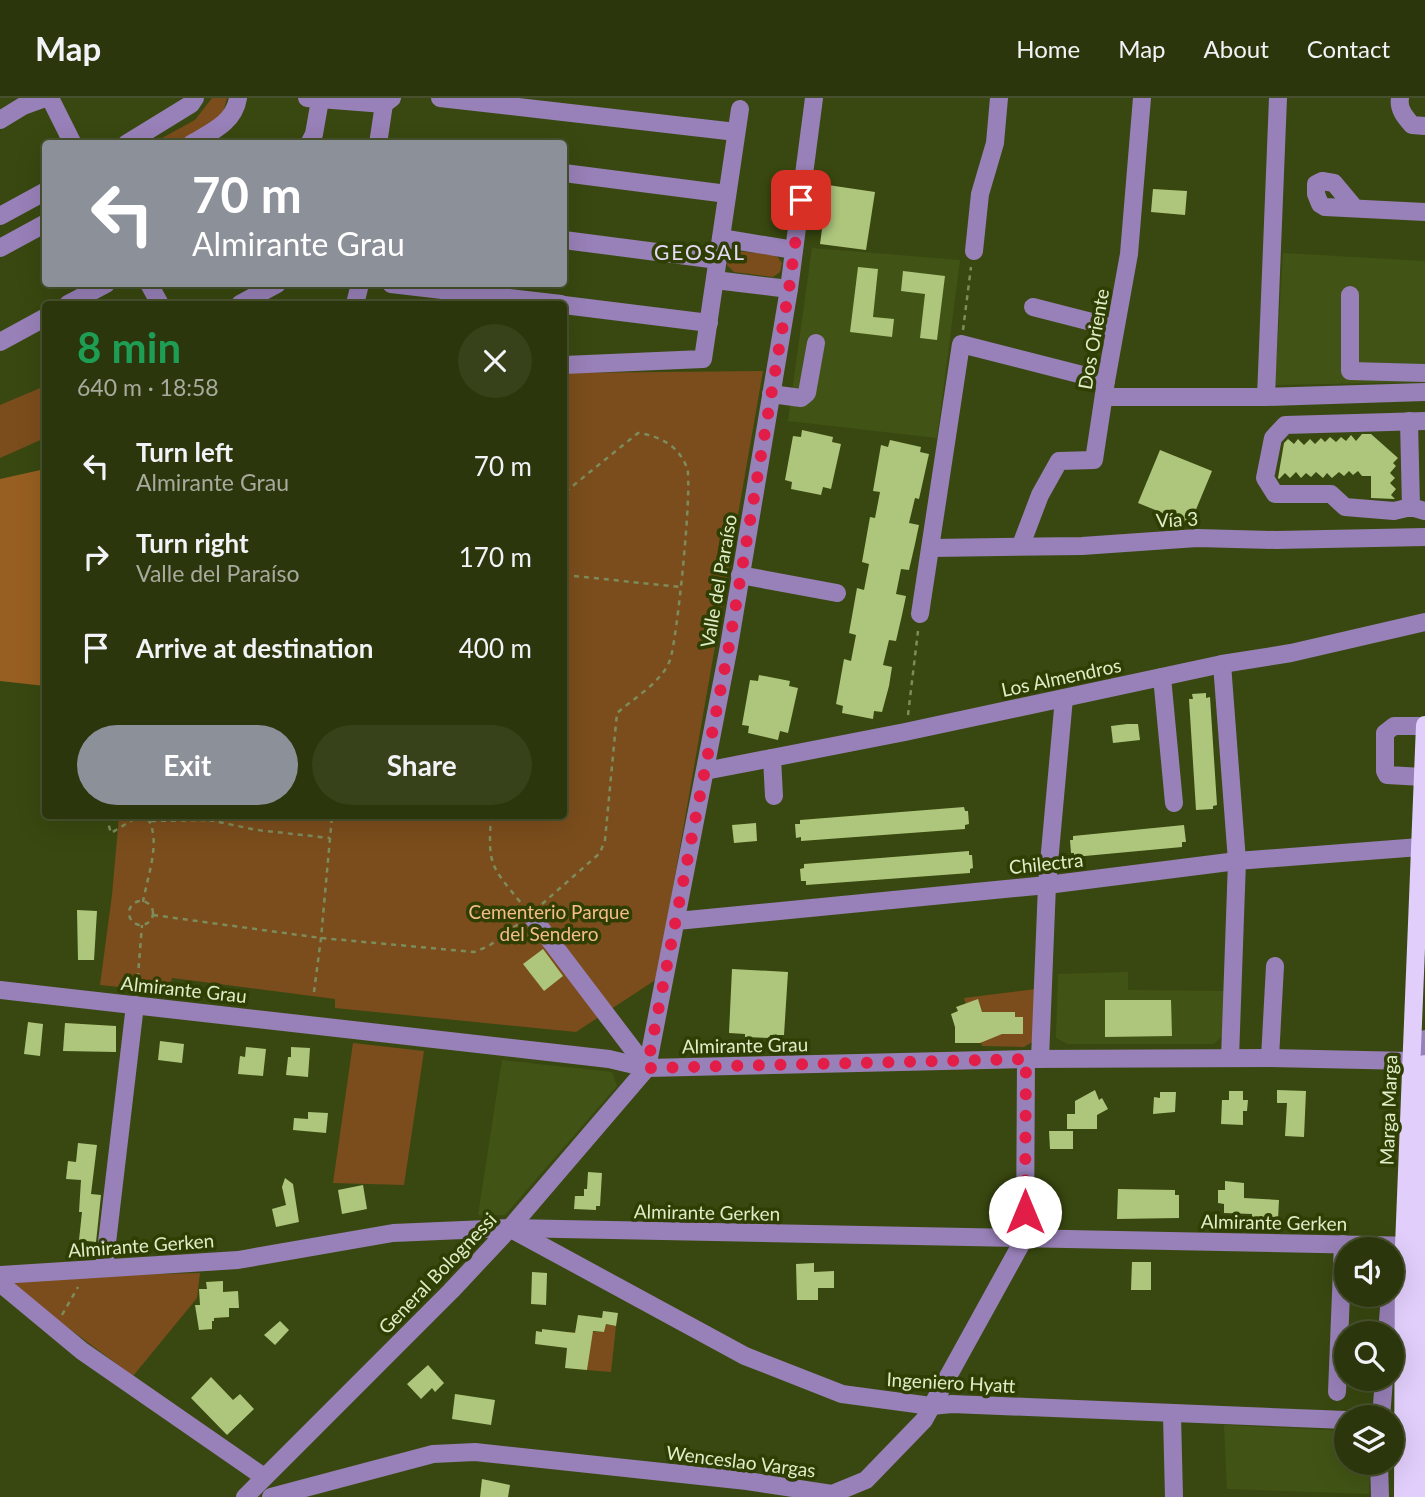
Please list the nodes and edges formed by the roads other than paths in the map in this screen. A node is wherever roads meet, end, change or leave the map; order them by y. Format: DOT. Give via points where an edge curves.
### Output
graph roads {
  1 [pos="48,98"];
  2 [pos="195,98"];
  3 [pos="238,98"];
  4 [pos="440,98"];
  5 [pos="814,98"];
  6 [pos="999,98"];
  7 [pos="1143,98"];
  8 [pos="1278,98"];
  9 [pos="1400,98"];
  10 [pos="314,99"];
  11 [pos="388,101"];
  12 [pos="23,102"];
  13 [pos="740,110"];
  14 [pos="0,120"];
  15 [pos="1425,126"];
  16 [pos="736,132"];
  17 [pos="71,140"];
  18 [pos="132,140"];
  19 [pos="198,140"];
  20 [pos="311,140"];
  21 [pos="380,140"];
  22 [pos="567,173"];
  23 [pos="42,193"];
  24 [pos="727,194"];
  25 [pos="1354,207"];
  26 [pos="1425,212"];
  27 [pos="0,216"];
  28 [pos="42,225"];
  29 [pos="721,238"];
  30 [pos="567,240"];
  31 [pos="0,248"];
  32 [pos="794,250"];
  33 [pos="974,251"];
  34 [pos="718,260"];
  35 [pos="715,280"];
  36 [pos="100,287"];
  37 [pos="271,287"];
  38 [pos="415,287"];
  39 [pos="789,289"];
  40 [pos="1350,295"];
  41 [pos="74,301"];
  42 [pos="245,301"];
  43 [pos="529,301"];
  44 [pos="567,306"];
  45 [pos="1033,307"];
  46 [pos="42,319"];
  47 [pos="709,323"];
  48 [pos="1115,328"];
  49 [pos="0,342"];
  50 [pos="816,343"];
  51 [pos="567,365"];
  52 [pos="1425,373"];
  53 [pos="1105,389"];
  54 [pos="1425,392"];
  55 [pos="771,394"];
  56 [pos="1266,397"];
  57 [pos="1417,421"];
  58 [pos="1418,509"];
  59 [pos="1425,537"];
  60 [pos="1021,545"];
  61 [pos="931,548"];
  62 [pos="740,575"];
  63 [pos="838,593"];
  64 [pos="920,614"];
  65 [pos="1425,622"];
  66 [pos="1222,664"];
  67 [pos="1161,677"];
  68 [pos="1064,698"];
  69 [pos="1425,725"];
  70 [pos="772,758"];
  71 [pos="705,771"];
  72 [pos="1423,777"];
  73 [pos="774,796"];
  74 [pos="1174,803"];
  75 [pos="1420,847"];
  76 [pos="1237,861"];
  77 [pos="1047,885"];
  78 [pos="530,915"];
  79 [pos="677,921"];
  80 [pos="1275,966"];
  81 [pos="0,990"];
  82 [pos="1420,992"];
  83 [pos="135,1004"];
  84 [pos="1425,1039"];
  85 [pos="1230,1058"];
  86 [pos="1270,1058"];
  87 [pos="1033,1059"];
  88 [pos="1418,1063"];
  89 [pos="647,1068"];
  90 [pos="1423,1099"];
  91 [pos="510,1228"];
  92 [pos="1025,1237"];
  93 [pos="1334,1244"];
  94 [pos="1410,1246"];
  95 [pos="96,1269"];
  96 [pos="0,1275"];
  97 [pos="0,1283"];
  98 [pos="1340,1307"];
  99 [pos="1337,1392"];
  100 [pos="1404,1405"];
  101 [pos="931,1406"];
  102 [pos="1172,1415"];
  103 [pos="1334,1420"];
  104 [pos="1404,1447"];
  105 [pos="1380,1475"];
  106 [pos="1403,1475"];
  107 [pos="264,1477"];
  108 [pos="1423,1480"];
  109 [pos="748,1489"];
  110 [pos="245,1497"];
  111 [pos="271,1497"];
  112 [pos="1174,1497"];
  113 [pos="1380,1497"];
  114 [pos="1404,1497"];
  115 [pos="1421,1497"];
  1 -- 12 [label="street"];
  1 -- 17 [label="street"];
  2 -- 18 [label="street"];
  3 -- 19 [label="street" via="233,115"];
  4 -- 16 [label="street"];
  5 -- 32 [label="street, Valle del Paraíso"];
  6 -- 33 [label="street" via="995,143 979,194"];
  7 -- 48 [label="street, Dos Oriente" via="1129,254"];
  8 -- 56 [label="street"];
  9 -- 15 [label="street" via="1404,117 1412,125"];
  10 -- 11 [label="street"];
  10 -- 20 [label="street"];
  11 -- 21 [label="street"];
  12 -- 14 [label="street"];
  13 -- 16 [label="street"];
  16 -- 24 [label="street"];
  22 -- 24 [label="street"];
  23 -- 27 [label="street"];
  24 -- 29 [label="street"];
  25 -- 26 [label="street"];
  28 -- 31 [label="street"];
  29 -- 32 [label="street"];
  29 -- 34 [label="street"];
  30 -- 34 [label="street"];
  32 -- 39 [label="street, Valle del Paraíso"];
  34 -- 35 [label="street"];
  35 -- 39 [label="street"];
  35 -- 47 [label="street"];
  36 -- 41 [label="street"];
  37 -- 42 [label="street"];
  38 -- 43 [label="street"];
  39 -- 55 [label="street, Valle del Paraíso"];
  40 -- 52 [label="street" via="1350,371"];
  44 -- 47 [label="street"];
  45 -- 48 [label="street"];
  46 -- 49 [label="street"];
  47 -- 51 [label="street" via="703,359"];
  48 -- 53 [label="street, Dos Oriente"];
  50 -- 55 [label="street" via="807,393 801,398"];
  53 -- 56 [label="street"];
  53 -- 60 [label="street, Dos Oriente" via="1094,460 1059,461"];
  53 -- 61 [label="street" via="961,344"];
  54 -- 56 [label="street"];
  55 -- 62 [label="street, Valle del Paraíso"];
  57 -- 58 [label="street"];
  57 -- 58 [label="street" via="1285,425 1273,438 1265,478 1275,494 1331,494 1345,507"];
  59 -- 60 [label="street, Vía 3" via="1197,538"];
  60 -- 61 [label="street, Vía 3"];
  61 -- 64 [label="street"];
  62 -- 63 [label="street"];
  62 -- 71 [label="street, Valle del Paraíso"];
  65 -- 66 [label="street, Los Almendros"];
  66 -- 67 [label="street, Los Almendros"];
  66 -- 76 [label="street"];
  67 -- 68 [label="street, Los Almendros"];
  67 -- 74 [label="street"];
  68 -- 70 [label="street, Los Almendros"];
  68 -- 77 [label="street, Wenceslao Vargas"];
  69 -- 72 [label="main road, Marga Marga"];
  69 -- 72 [label="street" via="1394,726 1385,733 1387,775"];
  70 -- 71 [label="street, Los Almendros"];
  70 -- 73 [label="street"];
  71 -- 79 [label="street, Valle del Paraíso"];
  72 -- 75 [label="main road, Marga Marga"];
  75 -- 76 [label="street, Chilectra"];
  75 -- 82 [label="main road, Marga Marga"];
  76 -- 77 [label="street, Chilectra"];
  76 -- 85 [label="street"];
  77 -- 79 [label="street, Chilectra"];
  77 -- 87 [label="street, Wenceslao Vargas"];
  78 -- 89 [label="street"];
  79 -- 89 [label="street, Valle del Paraíso"];
  80 -- 86 [label="street"];
  81 -- 83 [label="street, Almirante Grau"];
  82 -- 88 [label="main road, Marga Marga"];
  83 -- 89 [label="street, Almirante Grau" via="609,1059"];
  83 -- 95 [label="street"];
  84 -- 88 [label="street"];
  85 -- 86 [label="street, Almirante Grau"];
  85 -- 87 [label="street, Almirante Grau"];
  86 -- 88 [label="street, Almirante Grau"];
  87 -- 89 [label="street, Almirante Grau"];
  87 -- 92 [label="street, Wenceslao Vargas"];
  88 -- 90 [label="street"];
  88 -- 94 [label="main road, Marga Marga"];
  89 -- 91 [label="street, General Bolognessi"];
  90 -- 94 [label="main road, Marga Marga"];
  91 -- 92 [label="street, Almirante Gerken"];
  91 -- 95 [label="street, Almirante Gerken" via="393,1233 238,1260"];
  91 -- 101 [label="street, Ingeniero Hyatt" via="745,1356 842,1394"];
  91 -- 107 [label="street, General Bolognessi"];
  92 -- 93 [label="street, Almirante Gerken"];
  92 -- 101 [label="street, Wenceslao Vargas"];
  94 -- 100 [label="main road, Marga Marga"];
  94 -- 108 [label="main road, Marga Marga"];
  95 -- 96 [label="street, Almirante Gerken"];
  97 -- 107 [label="street" via="82,1351"];
  98 -- 99 [label="street"];
  101 -- 102 [label="street, Ingeniero Hyatt"];
  101 -- 109 [label="street, Wenceslao Vargas" via="924,1420 866,1480 832,1494"];
  102 -- 103 [label="street, Ingeniero Hyatt"];
  102 -- 112 [label="street"];
  104 -- 108 [label="main road" via="1413,1471"];
  105 -- 113 [label="street"];
  106 -- 114 [label="main road, Marga Marga"];
  107 -- 110 [label="street, General Bolognessi"];
  108 -- 115 [label="main road, Marga Marga"];
  109 -- 111 [label="street, Wenceslao Vargas" via="475,1452 433,1454"];
}
